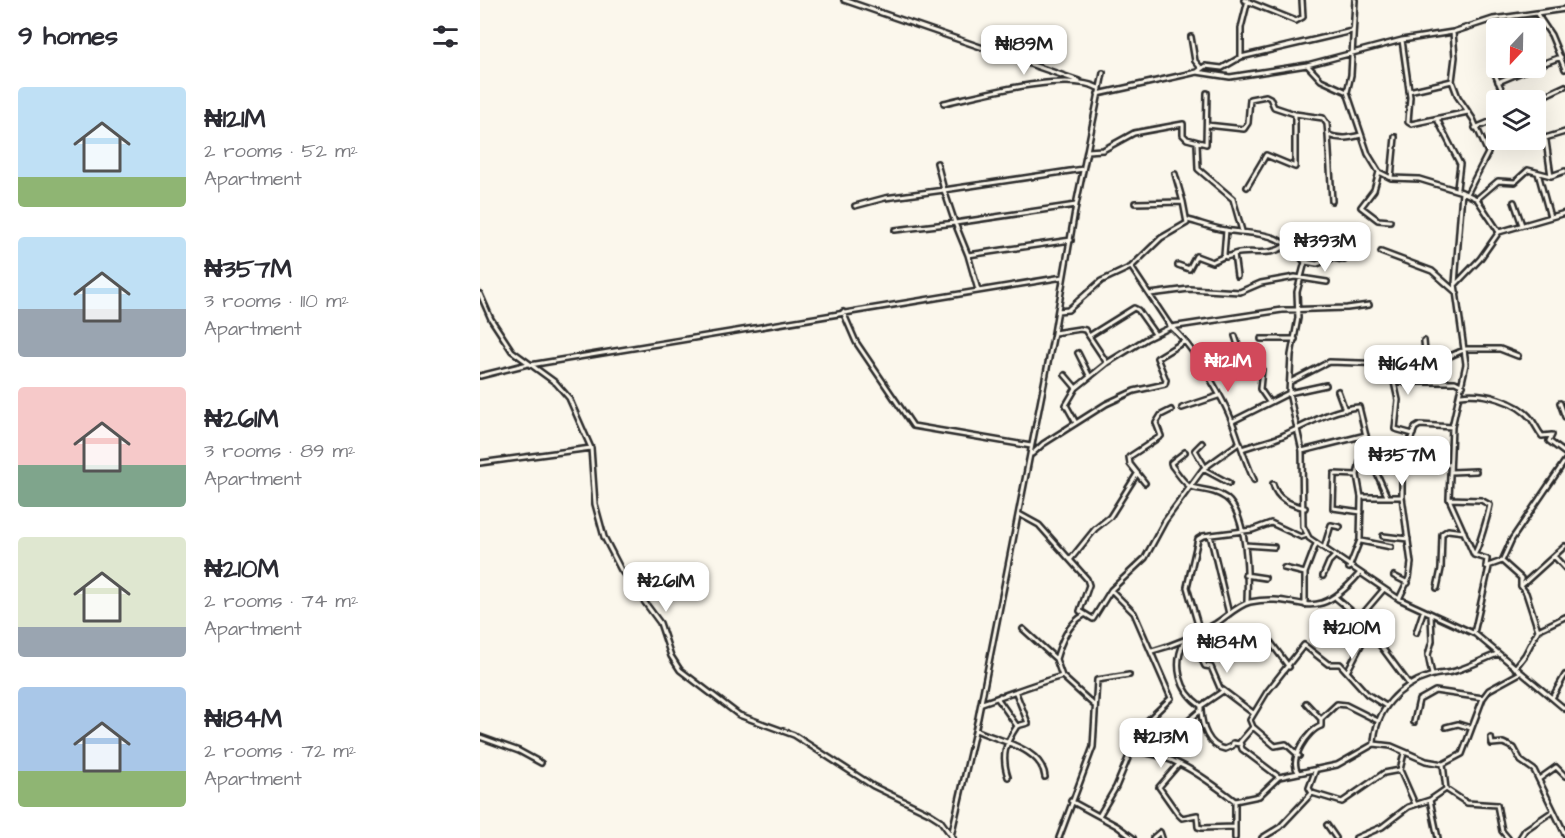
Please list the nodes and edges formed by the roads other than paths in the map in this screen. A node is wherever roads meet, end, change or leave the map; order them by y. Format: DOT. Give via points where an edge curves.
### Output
graph roads {
  1 [pos="844,0"];
  2 [pos="1302,0"];
  3 [pos="1355,0"];
  4 [pos="1247,1"];
  5 [pos="1565,9"];
  6 [pos="1537,14"];
  7 [pos="1352,31"];
  8 [pos="1453,32"];
  9 [pos="1191,37"];
  10 [pos="1402,40"];
  11 [pos="1351,54"];
  12 [pos="1241,57"];
  13 [pos="1561,57"];
  14 [pos="1546,62"];
  15 [pos="1307,66"];
  16 [pos="1201,68"];
  17 [pos="1565,69"];
  18 [pos="1197,72"];
  19 [pos="1103,73"];
  20 [pos="1496,78"];
  21 [pos="1507,78"];
  22 [pos="1079,81"];
  23 [pos="1452,81"];
  24 [pos="1498,82"];
  25 [pos="1565,86"];
  26 [pos="1100,89"];
  27 [pos="1502,90"];
  28 [pos="1347,92"];
  29 [pos="1409,92"];
  30 [pos="1207,93"];
  31 [pos="1098,94"];
  32 [pos="1546,95"];
  33 [pos="944,103"];
  34 [pos="1468,112"];
  35 [pos="1295,114"];
  36 [pos="1437,119"];
  37 [pos="1486,123"];
  38 [pos="1207,125"];
  39 [pos="1474,128"];
  40 [pos="1565,132"];
  41 [pos="1328,135"];
  42 [pos="1362,135"];
  43 [pos="1395,137"];
  44 [pos="1546,138"];
  45 [pos="1546,142"];
  46 [pos="1197,143"];
  47 [pos="1087,151"];
  48 [pos="937,164"];
  49 [pos="1083,169"];
  50 [pos="1565,171"];
  51 [pos="1379,172"];
  52 [pos="1538,173"];
  53 [pos="1175,174"];
  54 [pos="1551,176"];
  55 [pos="1391,178"];
  56 [pos="1247,187"];
  57 [pos="1457,188"];
  58 [pos="944,190"];
  59 [pos="1462,192"];
  60 [pos="1468,192"];
  61 [pos="1477,199"];
  62 [pos="1332,201"];
  63 [pos="1183,202"];
  64 [pos="1514,202"];
  65 [pos="1135,203"];
  66 [pos="1076,205"];
  67 [pos="855,206"];
  68 [pos="1565,213"];
  69 [pos="1550,217"];
  70 [pos="1188,220"];
  71 [pos="1390,221"];
  72 [pos="955,223"];
  73 [pos="1522,225"];
  74 [pos="896,230"];
  75 [pos="1226,230"];
  76 [pos="1242,231"];
  77 [pos="1499,232"];
  78 [pos="1071,240"];
  79 [pos="1316,243"];
  80 [pos="1286,245"];
  81 [pos="1381,252"];
  82 [pos="968,255"];
  83 [pos="1233,255"];
  84 [pos="1225,256"];
  85 [pos="1344,260"];
  86 [pos="1306,261"];
  87 [pos="1178,265"];
  88 [pos="1131,267"];
  89 [pos="1237,276"];
  90 [pos="1063,278"];
  91 [pos="1299,278"];
  92 [pos="1327,282"];
  93 [pos="1455,284"];
  94 [pos="978,290"];
  95 [pos="1457,293"];
  96 [pos="480,294"];
  97 [pos="1150,294"];
  98 [pos="1370,304"];
  99 [pos="1296,309"];
  100 [pos="1058,311"];
  101 [pos="843,312"];
  102 [pos="1171,327"];
  103 [pos="1054,333"];
  104 [pos="1155,334"];
  105 [pos="1089,336"];
  106 [pos="1235,336"];
  107 [pos="1262,339"];
  108 [pos="1294,339"];
  109 [pos="1185,341"];
  110 [pos="1425,341"];
  111 [pos="1466,349"];
  112 [pos="1078,353"];
  113 [pos="1518,356"];
  114 [pos="1426,362"];
  115 [pos="1107,363"];
  116 [pos="1390,364"];
  117 [pos="529,365"];
  118 [pos="1065,375"];
  119 [pos="480,376"];
  120 [pos="1090,376"];
  121 [pos="1290,382"];
  122 [pos="1394,382"];
  123 [pos="1326,385"];
  124 [pos="1463,386"];
  125 [pos="1076,388"];
  126 [pos="1338,392"];
  127 [pos="1290,393"];
  128 [pos="1461,395"];
  129 [pos="1218,396"];
  130 [pos="1269,402"];
  131 [pos="1560,403"];
  132 [pos="1182,408"];
  133 [pos="1171,410"];
  134 [pos="1345,410"];
  135 [pos="1565,417"];
  136 [pos="1232,421"];
  137 [pos="1076,423"];
  138 [pos="1297,427"];
  139 [pos="1452,427"];
  140 [pos="1413,434"];
  141 [pos="1366,435"];
  142 [pos="1202,443"];
  143 [pos="1239,443"];
  144 [pos="1565,444"];
  145 [pos="1031,446"];
  146 [pos="591,448"];
  147 [pos="1561,448"];
  148 [pos="1242,449"];
  149 [pos="1302,451"];
  150 [pos="1185,452"];
  151 [pos="1565,453"];
  152 [pos="1030,456"];
  153 [pos="1402,456"];
  154 [pos="1360,462"];
  155 [pos="1565,462"];
  156 [pos="480,463"];
  157 [pos="1450,465"];
  158 [pos="1204,468"];
  159 [pos="1476,471"];
  160 [pos="1451,472"];
  161 [pos="1137,474"];
  162 [pos="1357,475"];
  163 [pos="1254,480"];
  164 [pos="1145,483"];
  165 [pos="1229,483"];
  166 [pos="1273,484"];
  167 [pos="1189,486"];
  168 [pos="1386,496"];
  169 [pos="1361,497"];
  170 [pos="1401,497"];
  171 [pos="1449,499"];
  172 [pos="1305,508"];
  173 [pos="1361,512"];
  174 [pos="1019,514"];
  175 [pos="1340,527"];
  176 [pos="1241,531"];
  177 [pos="1464,532"];
  178 [pos="1210,535"];
  179 [pos="1307,535"];
  180 [pos="1383,536"];
  181 [pos="1408,539"];
  182 [pos="1360,540"];
  183 [pos="1316,544"];
  184 [pos="1245,545"];
  185 [pos="1274,546"];
  186 [pos="1565,546"];
  187 [pos="1391,547"];
  188 [pos="1324,548"];
  189 [pos="1474,555"];
  190 [pos="1335,556"];
  191 [pos="1554,556"];
  192 [pos="1070,560"];
  193 [pos="1502,561"];
  194 [pos="1486,566"];
  195 [pos="1284,568"];
  196 [pos="1349,568"];
  197 [pos="1565,568"];
  198 [pos="1305,573"];
  199 [pos="1359,574"];
  200 [pos="1245,575"];
  201 [pos="1323,576"];
  202 [pos="1394,576"];
  203 [pos="1265,578"];
  204 [pos="1408,583"];
  205 [pos="1521,586"];
  206 [pos="1437,588"];
  207 [pos="1384,589"];
  208 [pos="1111,590"];
  209 [pos="1336,598"];
  210 [pos="1399,599"];
  211 [pos="1247,602"];
  212 [pos="1305,605"];
  213 [pos="1423,611"];
  214 [pos="1229,614"];
  215 [pos="1431,614"];
  216 [pos="1084,615"];
  217 [pos="1565,617"];
  218 [pos="1360,618"];
  219 [pos="1023,628"];
  220 [pos="1538,630"];
  221 [pos="1200,632"];
  222 [pos="1263,632"];
  223 [pos="1345,632"];
  224 [pos="1474,632"];
  225 [pos="1416,633"];
  226 [pos="1191,638"];
  227 [pos="1184,642"];
  228 [pos="1151,651"];
  229 [pos="1498,653"];
  230 [pos="1056,659"];
  231 [pos="1289,667"];
  232 [pos="1515,668"];
  233 [pos="1348,670"];
  234 [pos="1520,673"];
  235 [pos="1129,675"];
  236 [pos="1432,675"];
  237 [pos="1565,675"];
  238 [pos="1062,676"];
  239 [pos="1409,684"];
  240 [pos="1223,691"];
  241 [pos="1016,693"];
  242 [pos="1000,696"];
  243 [pos="1483,698"];
  244 [pos="1552,698"];
  245 [pos="981,703"];
  246 [pos="1306,703"];
  247 [pos="1094,705"];
  248 [pos="1386,706"];
  249 [pos="1201,708"];
  250 [pos="1565,709"];
  251 [pos="1253,713"];
  252 [pos="1321,718"];
  253 [pos="1378,721"];
  254 [pos="1414,722"];
  255 [pos="1017,726"];
  256 [pos="1253,727"];
  257 [pos="1446,727"];
  258 [pos="1472,728"];
  259 [pos="976,730"];
  260 [pos="480,737"];
  261 [pos="1491,738"];
  262 [pos="1005,743"];
  263 [pos="1240,744"];
  264 [pos="1374,744"];
  265 [pos="1130,751"];
  266 [pos="1404,753"];
  267 [pos="1165,755"];
  268 [pos="1299,756"];
  269 [pos="541,763"];
  270 [pos="1179,764"];
  271 [pos="1443,764"];
  272 [pos="1316,769"];
  273 [pos="1400,770"];
  274 [pos="1298,772"];
  275 [pos="1008,777"];
  276 [pos="1045,777"];
  277 [pos="1280,777"];
  278 [pos="1565,777"];
  279 [pos="1539,779"];
  280 [pos="1446,789"];
  281 [pos="1312,793"];
  282 [pos="1430,800"];
  283 [pos="1071,801"];
  284 [pos="1235,801"];
  285 [pos="1415,804"];
  286 [pos="1553,810"];
  287 [pos="1099,816"];
  288 [pos="1563,824"];
  289 [pos="1327,825"];
  290 [pos="1235,827"];
  291 [pos="1565,834"];
  292 [pos="952,837"];
  293 [pos="1059,838"];
  294 [pos="1133,838"];
  295 [pos="1153,838"];
  296 [pos="1162,838"];
  297 [pos="1235,838"];
  298 [pos="1262,838"];
  299 [pos="1336,838"];
  300 [pos="1356,838"];
  301 [pos="1438,838"];
  302 [pos="1508,838"];
  303 [pos="1520,838"];
  1 -- 22 [label="street"];
  2 -- 4 [label="street" via="1300,21"];
  3 -- 7 [label="street"];
  4 -- 12 [label="street" via="1241,28"];
  5 -- 6 [label="street"];
  6 -- 8 [label="street" via="1493,19"];
  6 -- 13 [label="street"];
  7 -- 11 [label="street"];
  7 -- 12 [label="street"];
  8 -- 10 [label="street"];
  8 -- 23 [label="street"];
  9 -- 16 [label="street" via="1195,61"];
  10 -- 11 [label="street"];
  10 -- 29 [label="street"];
  11 -- 15 [label="street"];
  11 -- 28 [label="street"];
  12 -- 16 [label="street" via="1222,68"];
  13 -- 14 [label="street"];
  13 -- 17 [label="street"];
  15 -- 18 [label="street" via="1230,77"];
  15 -- 28 [label="street" via="1321,80"];
  16 -- 18 [label="street"];
  18 -- 31 [label="street"];
  19 -- 26 [label="street"];
  20 -- 24 [label="street"];
  21 -- 24 [label="street"];
  22 -- 26 [label="street"];
  22 -- 33 [label="street"];
  23 -- 29 [label="street"];
  23 -- 34 [label="street"];
  24 -- 27 [label="street"];
  25 -- 32 [label="street"];
  26 -- 31 [label="street"];
  28 -- 42 [label="street"];
  29 -- 36 [label="street" via="1408,122"];
  30 -- 38 [label="street"];
  31 -- 47 [label="street"];
  34 -- 36 [label="street"];
  34 -- 39 [label="street"];
  35 -- 38 [label="street" via="1271,106 1266,96 1254,97 1250,99 1244,129"];
  35 -- 41 [label="street" via="1323,118"];
  35 -- 56 [label="street" via="1295,167 1266,155"];
  36 -- 57 [label="street" via="1461,164"];
  37 -- 39 [label="street"];
  38 -- 46 [label="street" via="1206,144"];
  39 -- 60 [label="street" via="1488,153"];
  40 -- 44 [label="street"];
  41 -- 42 [label="street" via="1343,139"];
  41 -- 62 [label="street"];
  42 -- 51 [label="street"];
  43 -- 55 [label="street"];
  45 -- 54 [label="street"];
  46 -- 47 [label="street" via="1183,135 1183,123 1134,133 1103,150"];
  46 -- 76 [label="street" via="1198,169 1233,199"];
  47 -- 49 [label="street"];
  48 -- 58 [label="street"];
  49 -- 58 [label="street"];
  49 -- 66 [label="street"];
  50 -- 54 [label="street"];
  51 -- 55 [label="street"];
  51 -- 71 [label="street" via="1374,190 1361,207 1378,220"];
  52 -- 54 [label="street"];
  52 -- 61 [label="street" via="1528,170 1515,182 1502,179"];
  52 -- 69 [label="street"];
  53 -- 63 [label="street"];
  55 -- 57 [label="street" via="1419,179"];
  57 -- 59 [label="street"];
  58 -- 67 [label="street"];
  58 -- 72 [label="street"];
  59 -- 60 [label="street"];
  59 -- 93 [label="street"];
  60 -- 61 [label="street"];
  61 -- 77 [label="street"];
  63 -- 65 [label="street"];
  63 -- 70 [label="street"];
  64 -- 73 [label="street"];
  66 -- 72 [label="street"];
  66 -- 78 [label="street"];
  68 -- 69 [label="street"];
  69 -- 73 [label="street"];
  70 -- 75 [label="street"];
  70 -- 88 [label="street" via="1184,227 1161,238"];
  72 -- 74 [label="street"];
  72 -- 82 [label="street"];
  73 -- 77 [label="street"];
  75 -- 76 [label="street"];
  75 -- 84 [label="street"];
  76 -- 80 [label="street" via="1265,233"];
  77 -- 93 [label="street"];
  78 -- 82 [label="street"];
  78 -- 90 [label="street"];
  79 -- 86 [label="street"];
  80 -- 83 [label="street" via="1269,253 1250,251"];
  80 -- 86 [label="street"];
  81 -- 95 [label="street" via="1432,272"];
  82 -- 94 [label="street"];
  83 -- 84 [label="street"];
  83 -- 89 [label="street"];
  84 -- 87 [label="street" via="1212,262 1196,256 1189,269"];
  85 -- 86 [label="street" via="1334,258 1317,264"];
  86 -- 91 [label="street"];
  88 -- 97 [label="street"];
  88 -- 100 [label="street" via="1101,281 1068,310"];
  90 -- 94 [label="street"];
  90 -- 100 [label="street"];
  91 -- 92 [label="street"];
  91 -- 97 [label="street" via="1261,283 1240,292 1189,289"];
  91 -- 99 [label="street"];
  93 -- 95 [label="street"];
  94 -- 101 [label="street"];
  95 -- 111 [label="street"];
  96 -- 117 [label="street" via="503,339"];
  97 -- 102 [label="street"];
  98 -- 99 [label="street"];
  99 -- 102 [label="street"];
  99 -- 108 [label="street"];
  100 -- 103 [label="street"];
  101 -- 117 [label="street"];
  101 -- 145 [label="street" via="856,342 913,426"];
  102 -- 104 [label="street"];
  102 -- 109 [label="street"];
  103 -- 105 [label="street" via="1080,329"];
  103 -- 145 [label="street"];
  104 -- 105 [label="street" via="1134,308"];
  104 -- 115 [label="street"];
  105 -- 115 [label="street"];
  106 -- 130 [label="street" via="1245,366 1262,369 1260,389"];
  107 -- 108 [label="street"];
  108 -- 121 [label="street"];
  109 -- 129 [label="street"];
  109 -- 137 [label="street" via="1157,357 1165,384 1134,390"];
  110 -- 114 [label="street"];
  111 -- 113 [label="street" via="1500,349"];
  111 -- 114 [label="street" via="1439,361"];
  111 -- 124 [label="street"];
  112 -- 120 [label="street"];
  114 -- 116 [label="street"];
  115 -- 120 [label="street"];
  116 -- 121 [label="street" via="1329,362"];
  116 -- 122 [label="street"];
  117 -- 119 [label="street"];
  117 -- 146 [label="street" via="563,390"];
  118 -- 125 [label="street"];
  120 -- 125 [label="street"];
  121 -- 127 [label="street"];
  122 -- 124 [label="street" via="1455,382"];
  122 -- 140 [label="street" via="1398,400 1395,429"];
  123 -- 127 [label="street"];
  124 -- 128 [label="street"];
  125 -- 137 [label="street" via="1066,405"];
  126 -- 134 [label="street"];
  127 -- 130 [label="street"];
  127 -- 138 [label="street"];
  128 -- 139 [label="street"];
  128 -- 147 [label="street" via="1508,402 1532,420 1542,436 1552,435 1549,441"];
  129 -- 132 [label="street"];
  129 -- 136 [label="street"];
  130 -- 136 [label="street"];
  131 -- 135 [label="street"];
  133 -- 161 [label="street" via="1156,423 1161,436 1130,458"];
  134 -- 138 [label="street"];
  134 -- 141 [label="street" via="1360,407"];
  136 -- 143 [label="street"];
  137 -- 152 [label="street"];
  138 -- 148 [label="street" via="1283,436"];
  138 -- 149 [label="street"];
  139 -- 140 [label="street" via="1417,426"];
  139 -- 157 [label="street"];
  140 -- 153 [label="street"];
  141 -- 149 [label="street"];
  141 -- 168 [label="street"];
  142 -- 158 [label="street" via="1195,450"];
  143 -- 148 [label="street"];
  143 -- 158 [label="street"];
  144 -- 147 [label="street"];
  145 -- 152 [label="street"];
  146 -- 156 [label="street"];
  146 -- 292 [label="street" via="595,504 604,537 621,570 660,623 680,670 739,715 795,735 873,786 930,813"];
  147 -- 151 [label="street"];
  148 -- 163 [label="street"];
  149 -- 172 [label="street"];
  150 -- 167 [label="street" via="1171,465"];
  152 -- 174 [label="street"];
  153 -- 157 [label="street"];
  153 -- 170 [label="street"];
  154 -- 162 [label="street"];
  155 -- 193 [label="street" via="1512,538"];
  157 -- 160 [label="street"];
  158 -- 165 [label="street"];
  158 -- 167 [label="street"];
  159 -- 160 [label="street"];
  160 -- 171 [label="street"];
  161 -- 164 [label="street"];
  161 -- 192 [label="street" via="1110,517"];
  162 -- 169 [label="street"];
  162 -- 173 [label="street" via="1335,474 1333,508"];
  166 -- 172 [label="street" via="1280,498"];
  167 -- 176 [label="street" via="1205,488 1228,500"];
  167 -- 208 [label="street" via="1145,558"];
  168 -- 169 [label="street"];
  168 -- 170 [label="street"];
  169 -- 173 [label="street"];
  170 -- 181 [label="street"];
  171 -- 177 [label="street"];
  171 -- 189 [label="street" via="1481,500 1490,505"];
  172 -- 179 [label="street" via="1303,526"];
  173 -- 182 [label="street"];
  174 -- 192 [label="street" via="1039,525"];
  174 -- 245 [label="street"];
  175 -- 188 [label="street" via="1330,527"];
  176 -- 178 [label="street"];
  176 -- 179 [label="street" via="1271,523 1301,537"];
  176 -- 184 [label="street"];
  177 -- 189 [label="street"];
  177 -- 206 [label="street" via="1448,530 1442,534"];
  178 -- 214 [label="street"];
  178 -- 221 [label="street" via="1196,542 1187,587"];
  179 -- 183 [label="street"];
  180 -- 181 [label="street"];
  181 -- 204 [label="street"];
  182 -- 187 [label="street"];
  182 -- 196 [label="street"];
  183 -- 188 [label="street"];
  183 -- 198 [label="street"];
  184 -- 185 [label="street"];
  184 -- 200 [label="street"];
  186 -- 191 [label="street"];
  188 -- 190 [label="street"];
  189 -- 194 [label="street" via="1487,559"];
  190 -- 196 [label="street"];
  190 -- 201 [label="street"];
  191 -- 197 [label="street"];
  191 -- 205 [label="street"];
  192 -- 216 [label="street" via="1089,582 1081,607"];
  193 -- 194 [label="street"];
  193 -- 205 [label="street" via="1521,578"];
  194 -- 224 [label="street" via="1488,573"];
  195 -- 198 [label="street"];
  196 -- 199 [label="street"];
  198 -- 212 [label="street"];
  199 -- 207 [label="street"];
  199 -- 209 [label="street"];
  200 -- 203 [label="street"];
  200 -- 211 [label="street"];
  202 -- 204 [label="street"];
  204 -- 210 [label="street"];
  205 -- 220 [label="street"];
  207 -- 210 [label="street"];
  207 -- 218 [label="street"];
  208 -- 216 [label="street" via="1093,619"];
  208 -- 228 [label="street" via="1130,607"];
  209 -- 212 [label="street"];
  209 -- 218 [label="street"];
  210 -- 213 [label="street"];
  211 -- 212 [label="street"];
  211 -- 214 [label="street"];
  213 -- 215 [label="street"];
  213 -- 225 [label="street"];
  214 -- 221 [label="street"];
  215 -- 224 [label="street"];
  215 -- 236 [label="street" via="1428,655"];
  216 -- 230 [label="street" via="1065,634"];
  217 -- 220 [label="street"];
  218 -- 239 [label="street"];
  219 -- 230 [label="street"];
  220 -- 232 [label="street"];
  221 -- 226 [label="street"];
  222 -- 231 [label="street"];
  223 -- 233 [label="street" via="1362,643"];
  224 -- 229 [label="street"];
  226 -- 227 [label="street"];
  226 -- 240 [label="street"];
  227 -- 228 [label="street"];
  227 -- 249 [label="street" via="1178,660 1179,680"];
  228 -- 265 [label="street" via="1171,698 1141,727"];
  229 -- 232 [label="street"];
  229 -- 236 [label="street" via="1453,672"];
  230 -- 238 [label="street"];
  231 -- 233 [label="street" via="1304,645 1328,664 1336,662"];
  231 -- 251 [label="street"];
  232 -- 234 [label="street"];
  233 -- 248 [label="street" via="1367,694"];
  234 -- 243 [label="street" via="1489,690"];
  234 -- 244 [label="street"];
  235 -- 247 [label="street" via="1098,678"];
  236 -- 239 [label="street"];
  237 -- 244 [label="street"];
  238 -- 241 [label="street"];
  238 -- 247 [label="street"];
  239 -- 248 [label="street"];
  240 -- 249 [label="street"];
  240 -- 251 [label="street"];
  241 -- 242 [label="street"];
  241 -- 255 [label="street" via="1029,723"];
  242 -- 245 [label="street"];
  242 -- 255 [label="street" via="998,699"];
  243 -- 254 [label="street" via="1435,691 1419,700"];
  243 -- 258 [label="street"];
  244 -- 250 [label="street"];
  245 -- 259 [label="street"];
  246 -- 252 [label="street"];
  247 -- 283 [label="street" via="1093,747"];
  248 -- 253 [label="street"];
  249 -- 263 [label="street" via="1200,722 1206,736 1224,750 1233,743"];
  249 -- 267 [label="street" via="1174,733"];
  251 -- 256 [label="street"];
  252 -- 253 [label="street" via="1341,703"];
  252 -- 268 [label="street" via="1321,726 1302,743"];
  253 -- 264 [label="street"];
  255 -- 262 [label="street"];
  256 -- 263 [label="street"];
  256 -- 268 [label="street" via="1275,746 1286,744"];
  257 -- 258 [label="street" via="1458,724"];
  258 -- 271 [label="street" via="1462,754"];
  259 -- 262 [label="street"];
  259 -- 292 [label="street"];
  260 -- 269 [label="street"];
  261 -- 279 [label="street" via="1492,744 1514,748"];
  262 -- 275 [label="street" via="1003,762"];
  262 -- 276 [label="street" via="1036,759"];
  263 -- 277 [label="street" via="1253,759"];
  264 -- 266 [label="street"];
  264 -- 272 [label="street" via="1337,765"];
  265 -- 267 [label="street"];
  265 -- 287 [label="street" via="1116,788"];
  266 -- 271 [label="street"];
  266 -- 273 [label="street"];
  267 -- 270 [label="street"];
  268 -- 274 [label="street"];
  270 -- 284 [label="street"];
  270 -- 290 [label="street" via="1159,788 1178,814 1182,818 1197,814 1198,827 1202,828"];
  271 -- 280 [label="street"];
  272 -- 274 [label="street"];
  272 -- 281 [label="street"];
  273 -- 281 [label="street" via="1384,773 1342,802"];
  273 -- 285 [label="street"];
  274 -- 277 [label="street"];
  277 -- 284 [label="street" via="1260,796"];
  278 -- 279 [label="street" via="1556,767"];
  279 -- 286 [label="street"];
  280 -- 282 [label="street"];
  280 -- 302 [label="street" via="1467,803 1497,805 1502,831"];
  281 -- 298 [label="street" via="1280,827"];
  282 -- 285 [label="street"];
  282 -- 301 [label="street"];
  283 -- 287 [label="street"];
  283 -- 293 [label="street"];
  284 -- 290 [label="street"];
  285 -- 300 [label="street" via="1382,827"];
  286 -- 288 [label="street"];
  286 -- 303 [label="street"];
  287 -- 294 [label="street"];
  288 -- 291 [label="street"];
  289 -- 299 [label="street"];
  290 -- 297 [label="street"];
  295 -- 296 [label="street" via="1160,832"];
}
